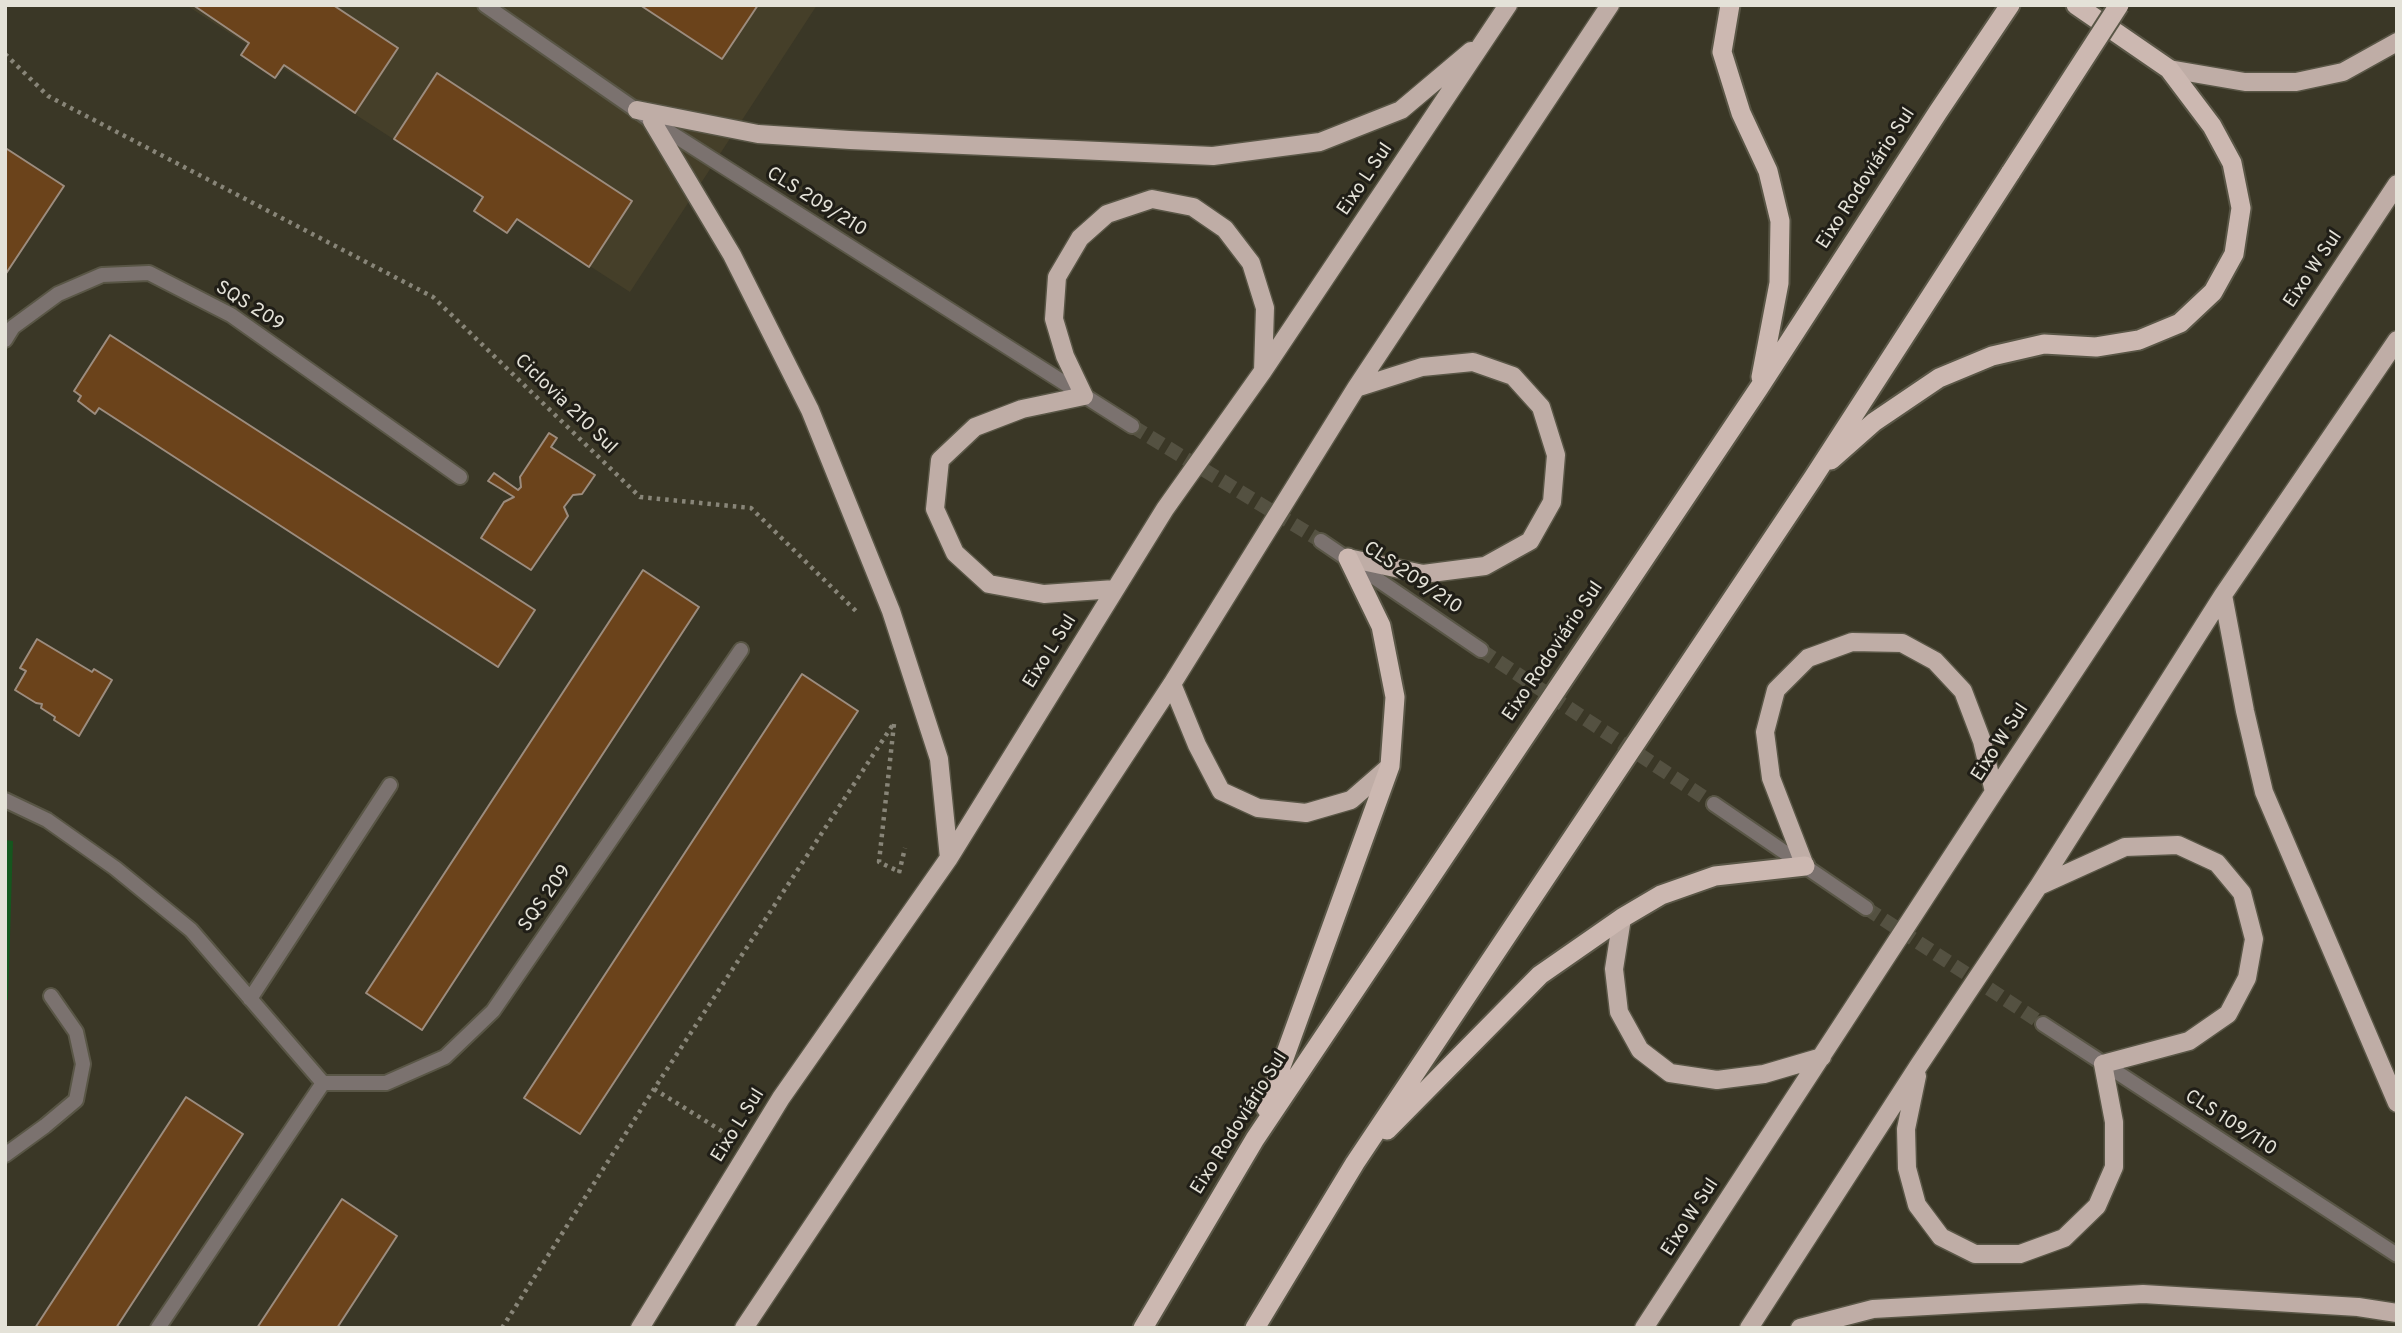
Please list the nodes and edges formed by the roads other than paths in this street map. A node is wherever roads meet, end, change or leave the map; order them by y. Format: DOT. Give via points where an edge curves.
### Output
graph roads {
  1 [pos="485,5"];
  2 [pos="1508,5"];
  3 [pos="1610,5"];
  4 [pos="1730,5"];
  5 [pos="2010,5"];
  6 [pos="2076,5"];
  7 [pos="2119,5"];
  8 [pos="1487,37"];
  9 [pos="2397,42"];
  10 [pos="2169,69"];
  11 [pos="637,110"];
  12 [pos="652,121"];
  13 [pos="2397,184"];
  14 [pos="5,340"];
  15 [pos="2397,340"];
  16 [pos="1263,371"];
  17 [pos="1356,388"];
  18 [pos="1759,388"];
  19 [pos="1084,396"];
  20 [pos="1132,426"];
  21 [pos="460,477"];
  22 [pos="1812,478"];
  23 [pos="1321,541"];
  24 [pos="1348,558"];
  25 [pos="1115,589"];
  26 [pos="2223,595"];
  27 [pos="741,650"];
  28 [pos="1482,650"];
  29 [pos="1171,684"];
  30 [pos="1390,766"];
  31 [pos="390,785"];
  32 [pos="1994,792"];
  33 [pos="5,800"];
  34 [pos="1714,804"];
  35 [pos="948,858"];
  36 [pos="1805,866"];
  37 [pos="2038,887"];
  38 [pos="1866,908"];
  39 [pos="1622,918"];
  40 [pos="51,996"];
  41 [pos="250,999"];
  42 [pos="2043,1024"];
  43 [pos="1822,1057"];
  44 [pos="2103,1064"];
  45 [pos="1919,1065"];
  46 [pos="323,1083"];
  47 [pos="2397,1103"];
  48 [pos="1255,1139"];
  49 [pos="5,1155"];
  50 [pos="1355,1163"];
  51 [pos="2397,1255"];
  52 [pos="2397,1313"];
  53 [pos="158,1328"];
  54 [pos="640,1328"];
  55 [pos="744,1328"];
  56 [pos="1143,1328"];
  57 [pos="1255,1328"];
  58 [pos="1644,1328"];
  59 [pos="1749,1328"];
  60 [pos="1800,1328"];
  1 -- 11 [label="street, CLS 209/210"];
  2 -- 8 [label="main road, Eixo L Sul"];
  3 -- 17 [label="main road"];
  4 -- 18 [label="highway" via="1722,51 1741,113 1768,171 1780,221 1779,283"];
  5 -- 18 [label="highway, Eixo Rodoviário Sul"];
  6 -- 10 [label="highway"];
  7 -- 22 [label="highway, bridge"];
  8 -- 11 [label="main road" via="1401,110 1320,142 1213,156 758,134"];
  8 -- 16 [label="main road, Eixo L Sul"];
  9 -- 10 [label="main road" via="2343,72 2296,82 2245,82"];
  10 -- 22 [label="highway" via="2212,126 2235,175 2241,208 2234,254 2213,292 2180,323 2139,340 2096,347 2044,344 1992,356 1939,378 1874,422"];
  11 -- 12 [label="street, CLS 209/210"];
  12 -- 19 [label="street, CLS 209/210"];
  12 -- 35 [label="main road" via="732,255 810,410 891,611 939,760"];
  13 -- 32 [label="main road, Eixo W Sul"];
  14 -- 21 [label="street, SQS 209" via="13,327 58,294 102,275 149,273 232,315"];
  15 -- 26 [label="main road"];
  16 -- 19 [label="main road" via="1265,308 1251,262 1225,229 1192,207 1152,199 1107,214 1080,238 1057,277 1055,319 1065,356"];
  16 -- 25 [label="main road, Eixo L Sul" via="1165,509"];
  17 -- 24 [label="main road" via="1422,367 1473,362 1513,376 1541,407 1556,455 1552,502 1530,541 1485,566 1423,574"];
  17 -- 29 [label="main road"];
  18 -- 48 [label="highway, Eixo Rodoviário Sul"];
  19 -- 20 [label="street, CLS 209/210"];
  19 -- 25 [label="main road" via="1022,409 975,427 940,460 935,509 955,553 989,584 1044,594"];
  22 -- 50 [label="highway"];
  23 -- 24 [label="street, CLS 209/210"];
  24 -- 28 [label="street, CLS 209/210"];
  24 -- 30 [label="highway" via="1381,626 1395,697"];
  25 -- 35 [label="main road, Eixo L Sul"];
  26 -- 37 [label="main road"];
  26 -- 47 [label="main road" via="2264,792"];
  27 -- 46 [label="street, SQS 209" via="493,1011 445,1056 386,1083"];
  29 -- 30 [label="main road" via="1221,790 1258,808 1306,813 1351,800"];
  29 -- 55 [label="main road"];
  30 -- 48 [label="highway"];
  31 -- 41 [label="street"];
  32 -- 36 [label="main road" via="1963,691 1935,661 1902,643 1852,642 1808,658 1776,690 1765,732 1771,778"];
  32 -- 43 [label="main road, Eixo W Sul"];
  33 -- 41 [label="street" via="47,820 115,868 191,930"];
  34 -- 36 [label="street"];
  35 -- 54 [label="main road, Eixo L Sul" via="781,1098"];
  36 -- 38 [label="street"];
  36 -- 39 [label="highway" via="1715,876 1661,895"];
  37 -- 44 [label="main road" via="2125,847 2178,845 2217,863 2242,893 2254,939 2248,978 2228,1014 2189,1041"];
  37 -- 45 [label="main road"];
  39 -- 43 [label="main road" via="1614,969 1619,1012 1640,1050 1670,1073 1717,1080 1764,1074"];
  39 -- 50 [label="highway" via="1540,975"];
  40 -- 49 [label="street" via="76,1032 83,1064 76,1100"];
  41 -- 46 [label="street"];
  42 -- 44 [label="street, CLS 109/110"];
  43 -- 58 [label="main road, Eixo W Sul"];
  44 -- 45 [label="main road" via="2114,1122 2114,1167 2097,1206 2064,1238 2020,1254 1975,1254 1941,1237 1917,1205 1907,1168 1906,1129"];
  44 -- 51 [label="street, CLS 109/110"];
  45 -- 59 [label="main road"];
  46 -- 53 [label="street"];
  48 -- 56 [label="highway, Eixo Rodoviário Sul"];
  50 -- 57 [label="highway"];
  52 -- 60 [label="main road" via="2143,1294 1873,1308"];
}
